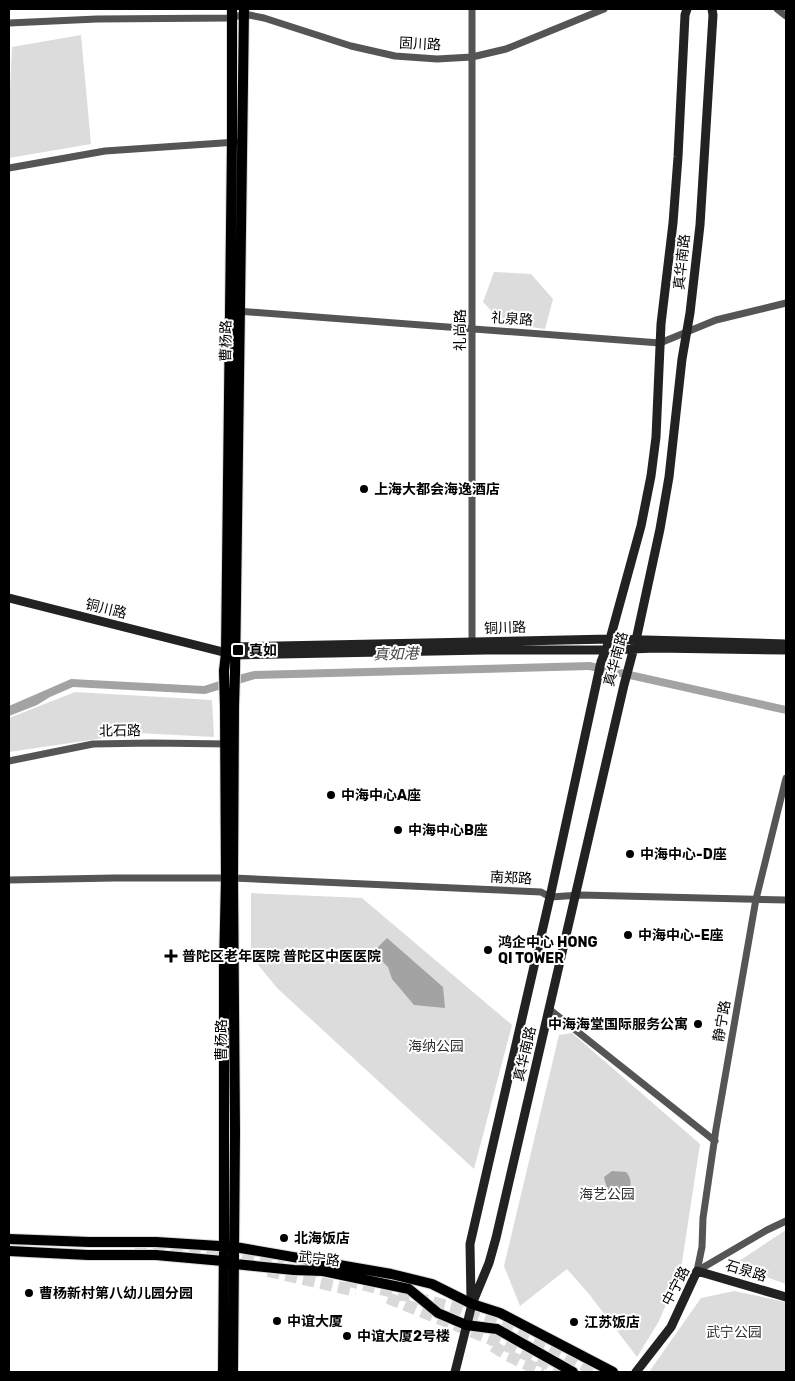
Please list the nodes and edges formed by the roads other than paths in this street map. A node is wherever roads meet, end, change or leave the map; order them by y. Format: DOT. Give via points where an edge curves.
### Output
graph roads {
  1 [pos="472,9"];
  2 [pos="604,9"];
  3 [pos="686,9"];
  4 [pos="712,9"];
  5 [pos="777,9"];
  6 [pos="244,12"];
  7 [pos="232,13"];
  8 [pos="786,16"];
  9 [pos="9,23"];
  10 [pos="472,57"];
  11 [pos="237,142"];
  12 [pos="9,168"];
  13 [pos="786,303"];
  14 [pos="235,311"];
  15 [pos="472,329"];
  16 [pos="687,331"];
  17 [pos="660,342"];
  18 [pos="9,598"];
  19 [pos="610,639"];
  20 [pos="635,644"];
  21 [pos="786,644"];
  22 [pos="472,647"];
  23 [pos="606,650"];
  24 [pos="786,650"];
  25 [pos="232,652"];
  26 [pos="229,744"];
  27 [pos="9,761"];
  28 [pos="786,778"];
  29 [pos="230,878"];
  30 [pos="9,880"];
  31 [pos="576,895"];
  32 [pos="550,897"];
  33 [pos="756,899"];
  34 [pos="786,900"];
  35 [pos="550,1009"];
  36 [pos="715,1141"];
  37 [pos="786,1220"];
  38 [pos="9,1239"];
  39 [pos="224,1246"];
  40 [pos="235,1247"];
  41 [pos="9,1251"];
  42 [pos="223,1261"];
  43 [pos="235,1264"];
  44 [pos="697,1270"];
  45 [pos="786,1297"];
  46 [pos="472,1304"];
  47 [pos="466,1325"];
  48 [pos="223,1372"];
  49 [pos="233,1372"];
  50 [pos="455,1372"];
  51 [pos="573,1372"];
  52 [pos="614,1372"];
  53 [pos="636,1372"];
  1 -- 10 [label="street, 礼尚路"];
  2 -- 10 [label="street, 固川路" via="506,49"];
  3 -- 17 [label="main road, 真华南路" via="673,223"];
  4 -- 16 [label="main road, 真华南路" via="702,196 695,282"];
  5 -- 8 [label="street"];
  6 -- 7 [label="street"];
  6 -- 10 [label="street, 固川路" via="350,46 395,56"];
  6 -- 11 [label="main road, 曹杨路"];
  7 -- 9 [label="street"];
  7 -- 11 [label="main road, 曹杨路"];
  10 -- 15 [label="street, 礼尚路"];
  11 -- 12 [label="street" via="105,151"];
  11 -- 14 [label="main road, 曹杨路"];
  13 -- 16 [label="street, 礼泉路" via="716,320"];
  14 -- 15 [label="street, 礼泉路"];
  14 -- 25 [label="main road, 曹杨路"];
  15 -- 17 [label="street, 礼泉路"];
  15 -- 22 [label="street, 礼尚路"];
  16 -- 17 [label="street, 礼泉路"];
  16 -- 20 [label="main road, 真华南路" via="669,477"];
  17 -- 19 [label="main road, 真华南路" via="651,476"];
  18 -- 25 [label="main road, 铜川路"];
  19 -- 20 [label="main road, 铜川路"];
  19 -- 22 [label="main road, 铜川路"];
  19 -- 23 [label="main road, 真华南路"];
  20 -- 21 [label="main road, 铜川路"];
  20 -- 23 [label="main road, 铜川路"];
  20 -- 24 [label="main road, 铜川路"];
  20 -- 31 [label="main road, 真华南路"];
  22 -- 23 [label="main road, 铜川路"];
  22 -- 25 [label="main road, 铜川路"];
  23 -- 32 [label="main road, 真华南路" via="596,682"];
  25 -- 26 [label="main road, 曹杨路, bridge"];
  26 -- 27 [label="street, 北石路" via="93,744"];
  26 -- 29 [label="main road, 曹杨路"];
  28 -- 33 [label="street, 静宁路"];
  29 -- 30 [label="street, 南郑路"];
  29 -- 32 [label="street, 南郑路" via="541,892"];
  29 -- 39 [label="main road, 曹杨路" via="224,966"];
  29 -- 40 [label="main road, 曹杨路"];
  31 -- 32 [label="street, 南郑路"];
  31 -- 33 [label="street, 南郑路"];
  31 -- 35 [label="main road, 真华南路"];
  32 -- 46 [label="main road, 真华南路" via="470,1244"];
  33 -- 34 [label="street, 南郑路"];
  33 -- 36 [label="street, 静宁路"];
  35 -- 36 [label="street"];
  35 -- 46 [label="main road, 真华南路" via="496,1238"];
  36 -- 44 [label="street, 静宁路"];
  37 -- 44 [label="street, 中宁路"];
  38 -- 39 [label="main road, 武宁路"];
  39 -- 40 [label="main road, 武宁路"];
  39 -- 42 [label="main road, 曹杨路"];
  40 -- 43 [label="main road, 曹杨路"];
  40 -- 46 [label="main road, 武宁路" via="391,1274 432,1284"];
  41 -- 42 [label="main road, 武宁路" via="156,1255"];
  42 -- 43 [label="main road, 武宁路"];
  42 -- 48 [label="main road, 曹杨路"];
  43 -- 47 [label="main road, 武宁路" via="323,1271 410,1289 438,1313"];
  43 -- 49 [label="main road, 曹杨路"];
  44 -- 45 [label="main road, 石泉路"];
  44 -- 53 [label="main road, 中宁路" via="671,1327"];
  46 -- 47 [label="main road, 真华南路"];
  46 -- 52 [label="main road, 武宁路" via="500,1313"];
  47 -- 50 [label="main road, 真华南路"];
  47 -- 51 [label="main road, 武宁路" via="497,1329"];
}
